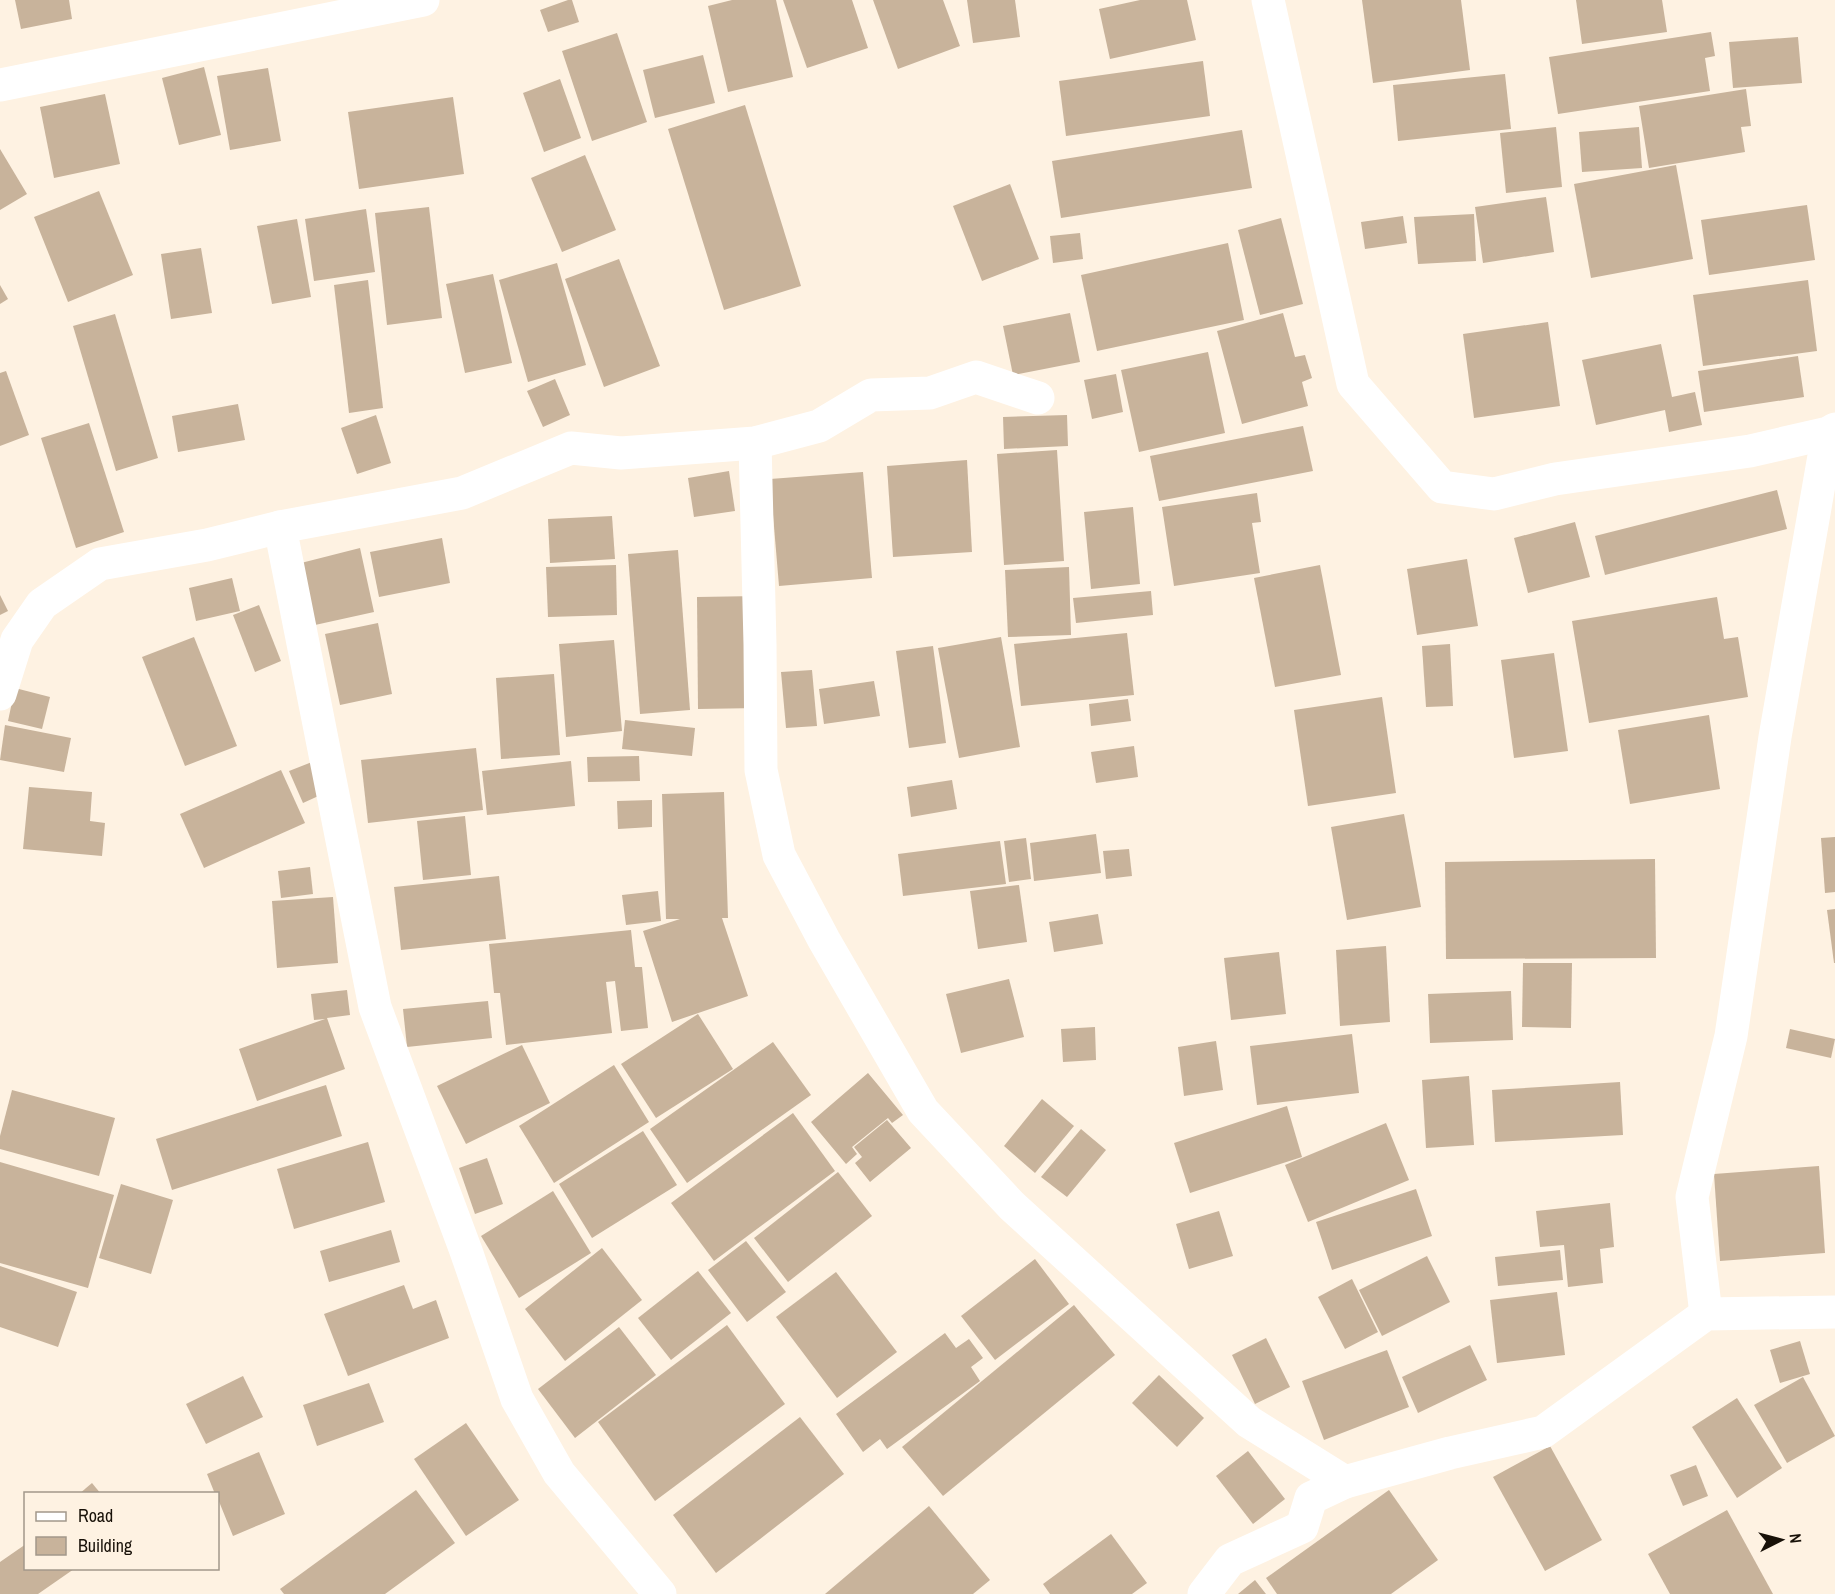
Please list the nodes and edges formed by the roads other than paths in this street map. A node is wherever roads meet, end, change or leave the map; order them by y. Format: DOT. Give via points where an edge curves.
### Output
graph roads {
  1 [pos="423,0"];
  2 [pos="1268,0"];
  3 [pos="0,86"];
  4 [pos="1038,398"];
  5 [pos="1831,431"];
  6 [pos="755,443"];
  7 [pos="280,527"];
  8 [pos="0,694"];
  9 [pos="1835,1312"];
  10 [pos="1706,1314"];
  11 [pos="1345,1482"];
  12 [pos="660,1594"];
  13 [pos="1204,1594"];
  1 -- 3 [label="street"];
  2 -- 5 [label="street" via="1353,384 1442,487 1494,494 1555,479 1750,451"];
  4 -- 6 [label="street" via="976,377 930,393 871,395 819,426"];
  5 -- 10 [label="street" via="1775,737 1731,1036 1692,1197"];
  6 -- 7 [label="street" via="621,453 571,448 462,493"];
  6 -- 11 [label="street" via="761,770 779,855 824,940 923,1111 1012,1206 1249,1422"];
  7 -- 8 [label="street" via="100,564 42,604 17,640"];
  7 -- 12 [label="street" via="375,1007 517,1399 559,1473"];
  9 -- 10 [label="street"];
  10 -- 11 [label="street" via="1543,1432"];
  11 -- 13 [label="street" via="1311,1498 1302,1527 1230,1560"];
}
